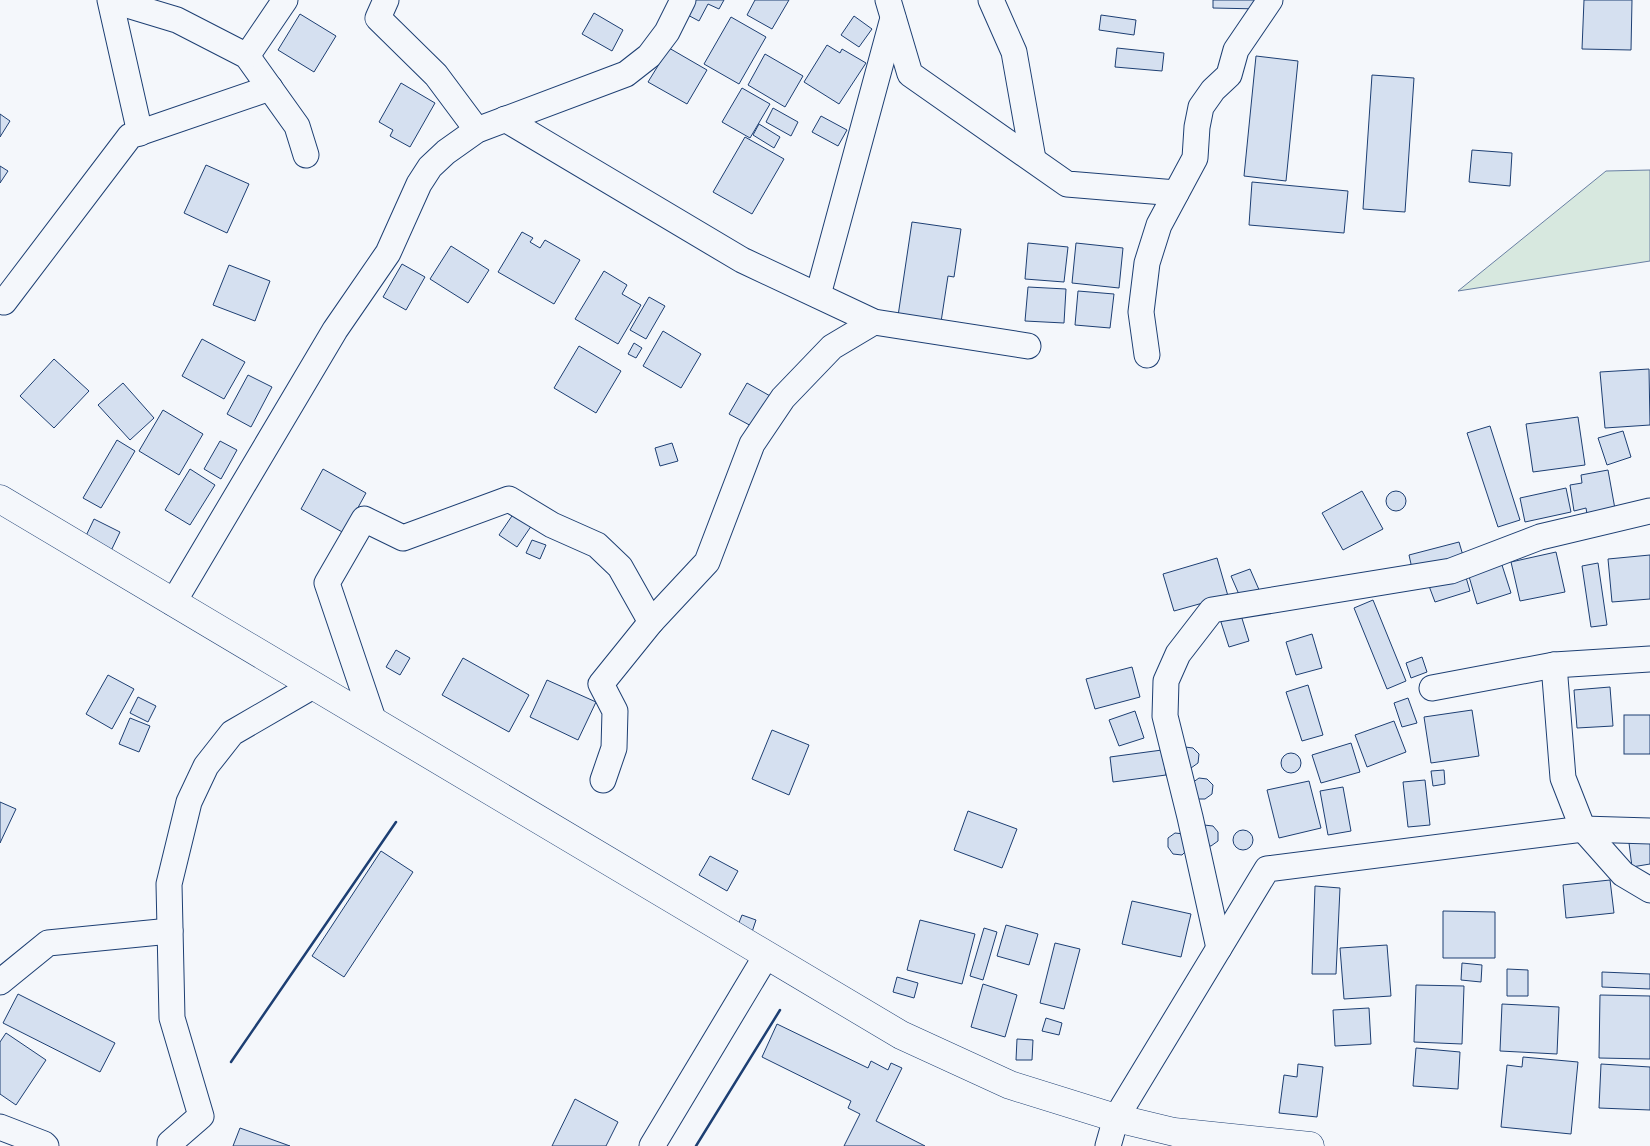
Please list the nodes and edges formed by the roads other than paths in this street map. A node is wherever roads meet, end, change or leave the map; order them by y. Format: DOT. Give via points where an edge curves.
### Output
graph roads {
  1 [pos="110,0"];
  2 [pos="285,0"];
  3 [pos="386,0"];
  4 [pos="682,0"];
  5 [pos="991,0"];
  6 [pos="1270,0"];
  7 [pos="891,9"];
  8 [pos="248,56"];
  9 [pos="270,88"];
  10 [pos="505,119"];
  11 [pos="477,130"];
  12 [pos="140,133"];
  13 [pos="306,155"];
  14 [pos="1033,160"];
  15 [pos="1176,193"];
  16 [pos="818,295"];
  17 [pos="1,301"];
  18 [pos="874,322"];
  19 [pos="1028,346"];
  20 [pos="1147,355"];
  21 [pos="0,499"];
  22 [pos="1650,511"];
  23 [pos="173,602"];
  24 [pos="650,622"];
  25 [pos="1650,659"];
  26 [pos="1554,665"];
  27 [pos="313,686"];
  28 [pos="1432,688"];
  29 [pos="374,722"];
  30 [pos="603,780"];
  31 [pos="1583,830"];
  32 [pos="1650,831"];
  33 [pos="1650,890"];
  34 [pos="170,931"];
  35 [pos="1219,948"];
  36 [pos="766,956"];
  37 [pos="0,982"];
  38 [pos="1116,1118"];
  39 [pos="0,1127"];
  40 [pos="1297,1145"];
  41 [pos="46,1146"];
  42 [pos="170,1146"];
  43 [pos="652,1146"];
  44 [pos="1108,1146"];
  1 -- 8 [label="street" via="177,20"];
  1 -- 12 [label="street"];
  2 -- 8 [label="street"];
  3 -- 11 [label="street" via="378,18 436,75"];
  4 -- 10 [label="street" via="667,32 649,56 626,74"];
  5 -- 14 [label="street" via="1014,52"];
  6 -- 15 [label="street" via="1236,50 1229,75 1201,107 1195,158"];
  7 -- 14 [label="street" via="910,74"];
  7 -- 16 [label="street"];
  8 -- 9 [label="street"];
  9 -- 12 [label="street"];
  9 -- 13 [label="street" via="296,126"];
  10 -- 11 [label="street"];
  10 -- 16 [label="street" via="742,260"];
  11 -- 23 [label="street" via="446,152 430,167 419,184 388,253 335,330"];
  12 -- 17 [label="street" via="130,136"];
  14 -- 15 [label="street" via="1067,184"];
  15 -- 20 [label="street" via="1159,226 1146,263 1141,312"];
  16 -- 18 [label="street"];
  18 -- 19 [label="street"];
  18 -- 24 [label="street" via="832,347 783,398 752,444 707,562"];
  21 -- 23 [label="street"];
  22 -- 35 [label="street" via="1540,537 1450,571 1212,610 1178,654 1166,681 1165,716"];
  23 -- 27 [label="street"];
  24 -- 29 [label="street" via="620,568 597,545 552,525 509,499 403,538 364,519 327,582"];
  24 -- 30 [label="street" via="601,684 615,711 614,748"];
  25 -- 26 [label="street"];
  26 -- 28 [label="street"];
  26 -- 31 [label="street" via="1563,778"];
  27 -- 29 [label="street"];
  27 -- 34 [label="street" via="232,732 206,766 189,802 169,884"];
  29 -- 36 [label="street"];
  31 -- 32 [label="street"];
  31 -- 33 [label="street" via="1623,874"];
  31 -- 35 [label="street" via="1267,870"];
  34 -- 37 [label="street" via="48,943"];
  34 -- 42 [label="street" via="172,1018 201,1116"];
  35 -- 38 [label="street"];
  36 -- 38 [label="street" via="901,1035 1010,1085"];
  36 -- 43 [label="street"];
  38 -- 40 [label="street" via="1174,1132"];
  38 -- 44 [label="street"];
  39 -- 41 [label="street"];
}
